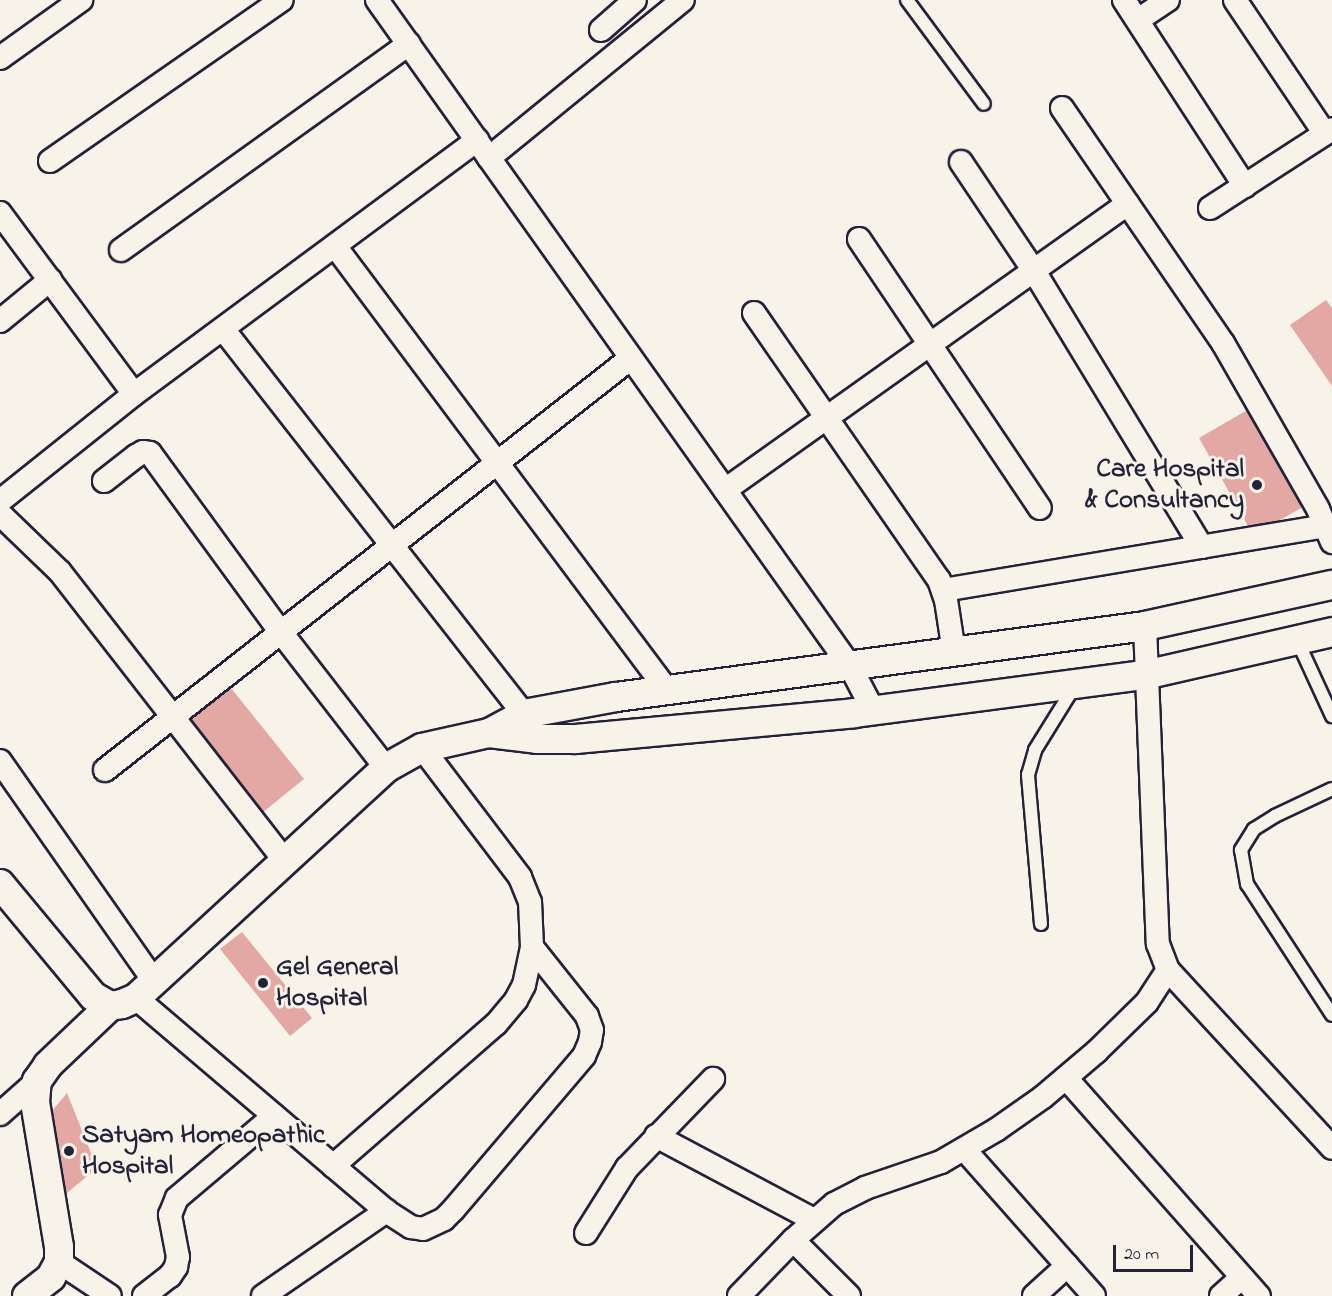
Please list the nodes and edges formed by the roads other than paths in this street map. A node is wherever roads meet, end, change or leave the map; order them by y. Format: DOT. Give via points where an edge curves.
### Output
graph roads {
  1 [pos="81,0"];
  2 [pos="282,0"];
  3 [pos="377,0"];
  4 [pos="635,0"];
  5 [pos="683,0"];
  6 [pos="907,0"];
  7 [pos="1124,0"];
  8 [pos="1168,0"];
  9 [pos="1234,0"];
  10 [pos="1138,20"];
  11 [pos="601,30"];
  12 [pos="409,45"];
  13 [pos="0,58"];
  14 [pos="984,104"];
  15 [pos="1062,108"];
  16 [pos="1328,132"];
  17 [pos="483,149"];
  18 [pos="50,161"];
  19 [pos="961,162"];
  20 [pos="1245,186"];
  21 [pos="1128,204"];
  22 [pos="1210,208"];
  23 [pos="1,215"];
  24 [pos="859,239"];
  25 [pos="335,246"];
  26 [pos="121,250"];
  27 [pos="1034,271"];
  28 [pos="50,280"];
  29 [pos="754,314"];
  30 [pos="0,321"];
  31 [pos="223,328"];
  32 [pos="931,344"];
  33 [pos="631,358"];
  34 [pos="134,394"];
  35 [pos="826,418"];
  36 [pos="500,463"];
  37 [pos="104,481"];
  38 [pos="725,490"];
  39 [pos="0,501"];
  40 [pos="1040,508"];
  41 [pos="0,514"];
  42 [pos="1329,534"];
  43 [pos="393,545"];
  44 [pos="1202,547"];
  45 [pos="1332,585"];
  46 [pos="943,590"];
  47 [pos="1144,626"];
  48 [pos="280,631"];
  49 [pos="1332,632"];
  50 [pos="1297,640"];
  51 [pos="954,652"];
  52 [pos="850,666"];
  53 [pos="1149,674"];
  54 [pos="1077,683"];
  55 [pos="667,690"];
  56 [pos="873,710"];
  57 [pos="1332,716"];
  58 [pos="171,717"];
  59 [pos="530,726"];
  60 [pos="422,748"];
  61 [pos="0,761"];
  62 [pos="386,768"];
  63 [pos="105,770"];
  64 [pos="1332,789"];
  65 [pos="285,861"];
  66 [pos="0,884"];
  67 [pos="1041,924"];
  68 [pos="532,947"];
  69 [pos="1168,970"];
  70 [pos="133,995"];
  71 [pos="1332,1015"];
  72 [pos="1066,1078"];
  73 [pos="713,1079"];
  74 [pos="37,1081"];
  75 [pos="0,1114"];
  76 [pos="274,1116"];
  77 [pos="656,1136"];
  78 [pos="1332,1148"];
  79 [pos="964,1149"];
  80 [pos="333,1166"];
  81 [pos="386,1211"];
  82 [pos="814,1220"];
  83 [pos="586,1233"];
  84 [pos="793,1240"];
  85 [pos="59,1262"];
  86 [pos="1067,1266"];
  87 [pos="1242,1277"];
  88 [pos="27,1296"];
  89 [pos="110,1296"];
  90 [pos="144,1296"];
  91 [pos="263,1296"];
  92 [pos="739,1296"];
  93 [pos="849,1296"];
  94 [pos="1034,1296"];
  95 [pos="1094,1296"];
  96 [pos="1221,1296"];
  97 [pos="1259,1296"];
  1 -- 13 [label="street"];
  2 -- 18 [label="street"];
  3 -- 12 [label="street"];
  4 -- 11 [label="street"];
  5 -- 17 [label="street"];
  6 -- 14 [label="lane"];
  7 -- 10 [label="street"];
  8 -- 10 [label="street"];
  9 -- 16 [label="street"];
  10 -- 20 [label="street"];
  12 -- 17 [label="street"];
  12 -- 26 [label="street"];
  15 -- 21 [label="street"];
  16 -- 20 [label="street"];
  17 -- 25 [label="street"];
  17 -- 33 [label="street"];
  19 -- 27 [label="street"];
  20 -- 22 [label="street"];
  21 -- 27 [label="street"];
  21 -- 42 [label="street" via="1222,343"];
  23 -- 28 [label="street"];
  24 -- 32 [label="street"];
  25 -- 31 [label="street"];
  25 -- 36 [label="street"];
  27 -- 32 [label="street"];
  27 -- 44 [label="street"];
  28 -- 30 [label="street"];
  28 -- 34 [label="street"];
  29 -- 35 [label="street"];
  31 -- 34 [label="street"];
  31 -- 43 [label="street"];
  32 -- 35 [label="street"];
  32 -- 40 [label="street"];
  33 -- 36 [label="street"];
  33 -- 38 [label="street"];
  34 -- 39 [label="street"];
  35 -- 38 [label="street"];
  35 -- 46 [label="street"];
  36 -- 43 [label="street"];
  36 -- 55 [label="street"];
  37 -- 48 [label="street" via="136,456 150,453"];
  38 -- 52 [label="street"];
  41 -- 58 [label="street" via="60,572"];
  42 -- 44 [label="street"];
  43 -- 48 [label="street"];
  43 -- 59 [label="street"];
  44 -- 46 [label="street"];
  45 -- 47 [label="street"];
  46 -- 51 [label="street"];
  47 -- 51 [label="street"];
  47 -- 53 [label="street"];
  48 -- 58 [label="street"];
  48 -- 62 [label="street"];
  49 -- 50 [label="street"];
  50 -- 53 [label="street"];
  50 -- 57 [label="lane"];
  51 -- 52 [label="street"];
  52 -- 55 [label="street"];
  52 -- 56 [label="street"];
  53 -- 54 [label="street"];
  53 -- 69 [label="street" via="1158,944"];
  54 -- 56 [label="street"];
  54 -- 67 [label="lane" via="1035,750 1028,775"];
  55 -- 59 [label="street"];
  56 -- 59 [label="street" via="576,739"];
  58 -- 63 [label="street"];
  58 -- 65 [label="street"];
  59 -- 60 [label="street"];
  60 -- 62 [label="street"];
  60 -- 68 [label="street" via="520,877 530,902"];
  61 -- 70 [label="street"];
  62 -- 65 [label="street"];
  64 -- 71 [label="lane" via="1254,829 1241,850 1247,884"];
  65 -- 70 [label="street"];
  66 -- 70 [label="street" via="93,996"];
  68 -- 80 [label="street" via="524,985 508,1011"];
  68 -- 81 [label="street" via="587,1016 592,1029 584,1056 444,1219 423,1229 411,1227"];
  69 -- 72 [label="street" via="1147,1002"];
  69 -- 78 [label="street"];
  70 -- 74 [label="street" via="48,1065"];
  70 -- 76 [label="street"];
  72 -- 79 [label="street"];
  72 -- 87 [label="street"];
  73 -- 77 [label="street"];
  74 -- 75 [label="street"];
  74 -- 85 [label="street" via="35,1102"];
  76 -- 80 [label="street"];
  76 -- 90 [label="street" via="177,1198 170,1215 178,1257 176,1267"];
  77 -- 82 [label="street"];
  77 -- 83 [label="street" via="613,1188"];
  79 -- 82 [label="street" via="941,1162 865,1188"];
  79 -- 86 [label="street"];
  80 -- 81 [label="street"];
  81 -- 91 [label="street"];
  82 -- 84 [label="street"];
  84 -- 92 [label="street"];
  84 -- 93 [label="street"];
  85 -- 88 [label="street" via="51,1277"];
  85 -- 89 [label="street"];
  86 -- 94 [label="street"];
  86 -- 95 [label="street"];
  87 -- 96 [label="street"];
  87 -- 97 [label="street"];
}
